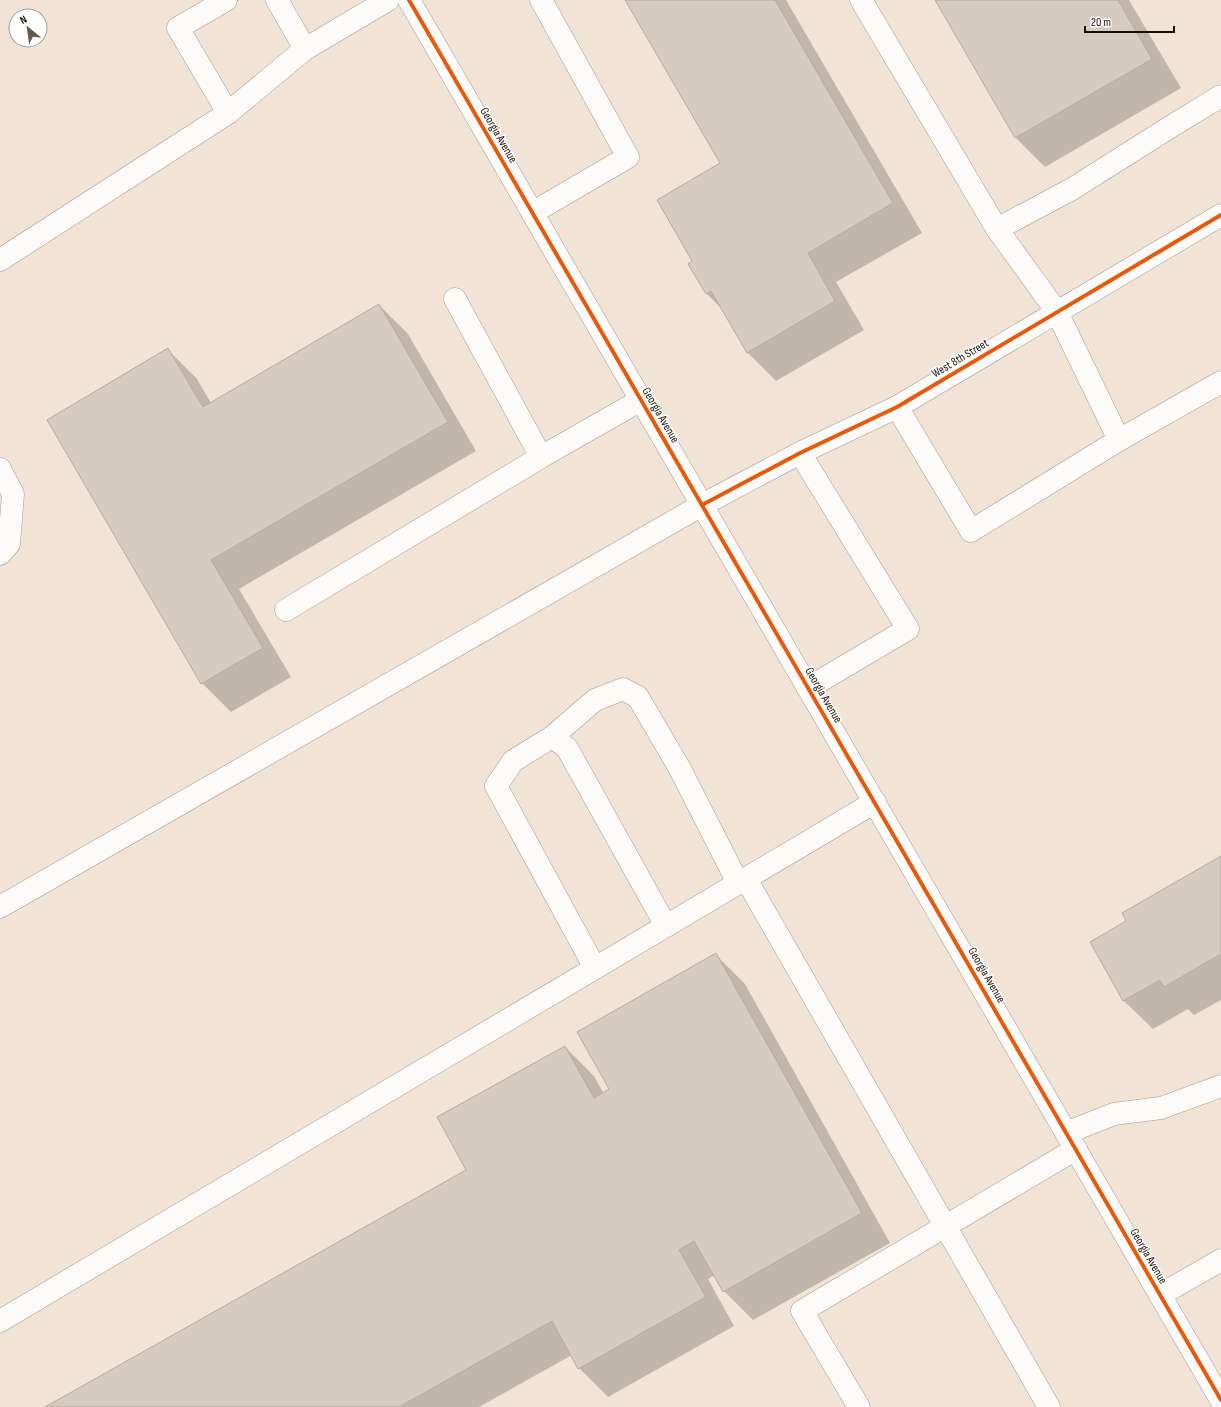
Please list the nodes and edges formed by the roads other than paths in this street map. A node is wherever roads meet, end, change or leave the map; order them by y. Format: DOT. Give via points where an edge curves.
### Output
graph roads {
  1 [pos="226,0"];
  2 [pos="277,0"];
  3 [pos="388,0"];
  4 [pos="409,0"];
  5 [pos="541,0"];
  6 [pos="861,0"];
  7 [pos="305,49"];
  8 [pos="1221,96"];
  9 [pos="228,113"];
  10 [pos="532,213"];
  11 [pos="1221,215"];
  12 [pos="997,229"];
  13 [pos="0,260"];
  14 [pos="455,300"];
  15 [pos="1057,312"];
  16 [pos="1221,382"];
  17 [pos="641,400"];
  18 [pos="897,407"];
  19 [pos="1119,440"];
  20 [pos="800,454"];
  21 [pos="541,457"];
  22 [pos="0,469"];
  23 [pos="702,505"];
  24 [pos="0,554"];
  25 [pos="286,610"];
  26 [pos="808,688"];
  27 [pos="552,737"];
  28 [pos="875,802"];
  29 [pos="742,881"];
  30 [pos="0,907"];
  31 [pos="666,926"];
  32 [pos="595,968"];
  33 [pos="1221,1086"];
  34 [pos="1071,1141"];
  35 [pos="946,1226"];
  36 [pos="1221,1260"];
  37 [pos="1160,1295"];
  38 [pos="0,1321"];
  39 [pos="1221,1400"];
  40 [pos="858,1407"];
  41 [pos="1049,1407"];
  1 -- 9 [label="street" via="178,28"];
  2 -- 7 [label="street"];
  3 -- 7 [label="street"];
  4 -- 10 [label="street, Georgia Avenue"];
  5 -- 10 [label="street" via="628,157"];
  6 -- 12 [label="street"];
  7 -- 9 [label="street"];
  8 -- 12 [label="street" via="1072,189"];
  9 -- 13 [label="street"];
  10 -- 17 [label="street, Georgia Avenue"];
  11 -- 15 [label="street, West 8th Street"];
  12 -- 15 [label="street"];
  14 -- 21 [label="street"];
  15 -- 18 [label="street, West 8th Street"];
  15 -- 19 [label="street"];
  16 -- 19 [label="street"];
  17 -- 21 [label="street"];
  17 -- 23 [label="street, Georgia Avenue"];
  18 -- 19 [label="street" via="971,531"];
  18 -- 20 [label="street, West 8th Street"];
  20 -- 23 [label="street, West 8th Street"];
  20 -- 26 [label="street" via="908,629"];
  21 -- 25 [label="street"];
  22 -- 24 [label="street" via="13,494 9,544"];
  23 -- 26 [label="street, Georgia Avenue"];
  23 -- 30 [label="street, West 8th Street"];
  26 -- 28 [label="street, Georgia Avenue"];
  27 -- 29 [label="street" via="594,700 623,689 638,697"];
  27 -- 31 [label="street" via="567,748"];
  27 -- 32 [label="street" via="514,761 496,786"];
  28 -- 29 [label="street"];
  28 -- 34 [label="street, Georgia Avenue"];
  29 -- 31 [label="street"];
  29 -- 35 [label="street"];
  31 -- 32 [label="street"];
  32 -- 38 [label="street"];
  33 -- 34 [label="street" via="1161,1108 1114,1114"];
  34 -- 35 [label="street"];
  34 -- 37 [label="street, Georgia Avenue"];
  35 -- 40 [label="street" via="802,1311"];
  35 -- 41 [label="street"];
  36 -- 37 [label="street"];
  37 -- 39 [label="street, Georgia Avenue"];
}
